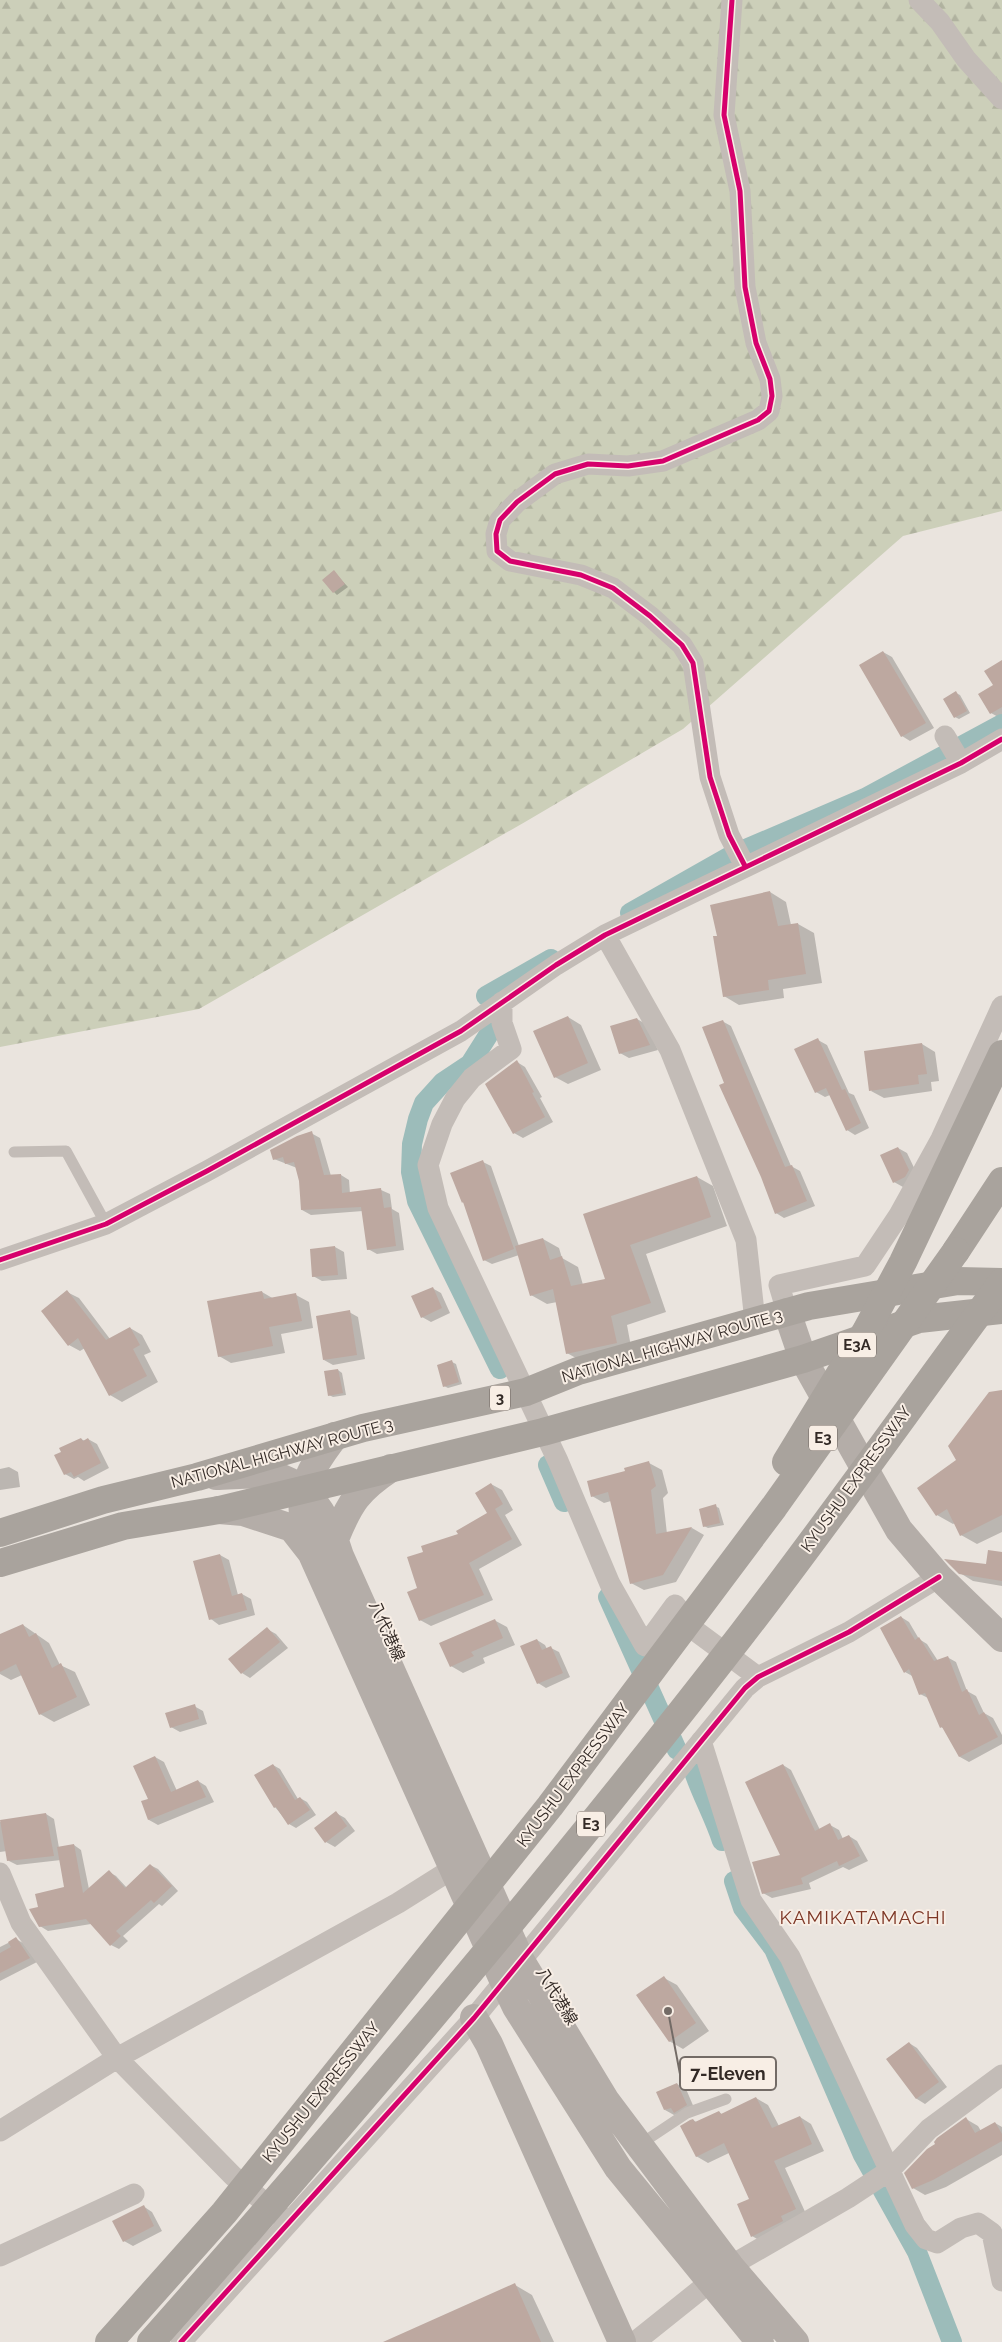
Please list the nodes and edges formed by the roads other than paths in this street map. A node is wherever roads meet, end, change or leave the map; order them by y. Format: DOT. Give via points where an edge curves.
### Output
graph roads {
  1 [pos="732,0"];
  2 [pos="919,0"];
  3 [pos="1002,98"];
  4 [pos="945,736"];
  5 [pos="1002,738"];
  6 [pos="961,763"];
  7 [pos="745,866"];
  8 [pos="605,935"];
  9 [pos="502,1002"];
  10 [pos="1002,1006"];
  11 [pos="1002,1054"];
  12 [pos="14,1152"];
  13 [pos="1002,1180"];
  14 [pos="106,1224"];
  15 [pos="0,1260"];
  16 [pos="1002,1268"];
  17 [pos="1002,1282"];
  18 [pos="798,1309"];
  19 [pos="1002,1312"];
  20 [pos="755,1321"];
  21 [pos="803,1359"];
  22 [pos="526,1392"];
  23 [pos="837,1419"];
  24 [pos="543,1432"];
  25 [pos="335,1436"];
  26 [pos="391,1468"];
  27 [pos="197,1477"];
  28 [pos="303,1490"];
  29 [pos="219,1510"];
  30 [pos="0,1532"];
  31 [pos="335,1539"];
  32 [pos="311,1552"];
  33 [pos="0,1563"];
  34 [pos="939,1577"];
  35 [pos="687,1624"];
  36 [pos="743,1632"];
  37 [pos="1002,1638"];
  38 [pos="758,1676"];
  39 [pos="701,1741"];
  40 [pos="452,1868"];
  41 [pos="0,1873"];
  42 [pos="521,1962"];
  43 [pos="504,1982"];
  44 [pos="474,2018"];
  45 [pos="117,2058"];
  46 [pos="1002,2075"];
  47 [pos="726,2099"];
  48 [pos="0,2131"];
  49 [pos="639,2145"];
  50 [pos="889,2171"];
  51 [pos="134,2194"];
  52 [pos="288,2222"];
  53 [pos="0,2256"];
  54 [pos="720,2274"];
  55 [pos="1002,2281"];
  56 [pos="109,2342"];
  57 [pos="151,2342"];
  58 [pos="181,2342"];
  59 [pos="622,2342"];
  60 [pos="635,2342"];
  61 [pos="760,2342"];
  62 [pos="795,2342"];
  1 -- 7 [label="street" via="724,115 740,191 745,287 756,343 770,379 772,396 769,411 758,420 663,461 628,466 588,464 555,474 517,502 500,520 496,534 497,551 510,560 581,575 613,588 682,645 693,663 710,777 729,835"];
  2 -- 3 [label="street"];
  4 -- 6 [label="street"];
  5 -- 6 [label="street"];
  6 -- 7 [label="street"];
  7 -- 8 [label="street"];
  8 -- 9 [label="street"];
  8 -- 20 [label="street" via="670,1050 746,1240"];
  9 -- 14 [label="street" via="461,1031"];
  9 -- 22 [label="street" via="502,1023 512,1049 472,1078 455,1099 442,1124 428,1165 438,1208"];
  10 -- 18 [label="street" via="941,1139 899,1215 865,1266 779,1285"];
  11 -- 35 [label="highway, E3A, bridge" via="931,1206 866,1330"];
  12 -- 14 [label="lane" via="66,1151"];
  13 -- 23 [label="highway, KYUSHU EXPRESSWAY / E3, bridge"];
  14 -- 15 [label="street"];
  16 -- 18 [label="main road" via="970,1270"];
  17 -- 18 [label="highway, NATIONAL HIGHWAY ROUTE 3 / 3" via="958,1281"];
  17 -- 36 [label="highway, KYUSHU EXPRESSWAY / E3, bridge"];
  18 -- 20 [label="highway, NATIONAL HIGHWAY ROUTE 3 / 3"];
  18 -- 21 [label="main road"];
  19 -- 21 [label="highway" via="919,1319"];
  19 -- 36 [label="highway, bridge" via="806,1564"];
  20 -- 22 [label="highway, NATIONAL HIGHWAY ROUTE 3 / 3" via="578,1371"];
  21 -- 23 [label="main road"];
  21 -- 24 [label="highway"];
  22 -- 24 [label="street"];
  22 -- 25 [label="highway, NATIONAL HIGHWAY ROUTE 3 / 3"];
  23 -- 34 [label="main road" via="900,1530"];
  23 -- 35 [label="highway, KYUSHU EXPRESSWAY / E3, bridge"];
  24 -- 26 [label="highway"];
  24 -- 38 [label="street" via="610,1584 645,1646 675,1605 697,1632"];
  25 -- 27 [label="highway, NATIONAL HIGHWAY ROUTE 3 / 3"];
  25 -- 28 [label="main road, 八代港線" via="310,1472"];
  26 -- 28 [label="highway"];
  26 -- 31 [label="main road" via="366,1485 348,1508"];
  27 -- 28 [label="main road, 八代港線" via="281,1477"];
  27 -- 30 [label="highway, NATIONAL HIGHWAY ROUTE 3 / 3" via="103,1500"];
  28 -- 29 [label="highway"];
  28 -- 31 [label="main road, 八代港線" via="318,1508"];
  28 -- 32 [label="main road, 八代港線" via="303,1528"];
  29 -- 32 [label="main road, 八代港線" via="243,1512 292,1528"];
  29 -- 33 [label="highway" via="124,1526"];
  31 -- 42 [label="main road, 八代港線"];
  32 -- 40 [label="main road, 八代港線"];
  34 -- 37 [label="main road"];
  34 -- 38 [label="street" via="849,1632"];
  35 -- 56 [label="highway, KYUSHU EXPRESSWAY / E3, bridge" via="550,1806 224,2213"];
  36 -- 57 [label="highway, KYUSHU EXPRESSWAY / E3, bridge" via="449,1999"];
  38 -- 39 [label="street"];
  39 -- 42 [label="street"];
  39 -- 50 [label="street" via="752,1900 790,1957"];
  40 -- 43 [label="main road, 八代港線"];
  40 -- 45 [label="street" via="398,1903"];
  41 -- 45 [label="street" via="21,1923"];
  42 -- 43 [label="street"];
  42 -- 49 [label="main road, 八代港線" via="606,2101"];
  43 -- 44 [label="street"];
  43 -- 54 [label="main road, 八代港線" via="516,2007 618,2168"];
  44 -- 52 [label="street"];
  44 -- 59 [label="main road" via="489,2044"];
  45 -- 48 [label="street"];
  45 -- 52 [label="street" via="233,2176"];
  46 -- 50 [label="street" via="929,2129"];
  47 -- 49 [label="lane" via="687,2113"];
  49 -- 54 [label="main road, 八代港線"];
  50 -- 54 [label="street"];
  50 -- 55 [label="street" via="915,2225 926,2239 937,2243 978,2222 992,2233"];
  51 -- 53 [label="street"];
  52 -- 58 [label="street"];
  54 -- 60 [label="street"];
  54 -- 61 [label="main road, 八代港線"];
  54 -- 62 [label="main road, 八代港線"];
}
